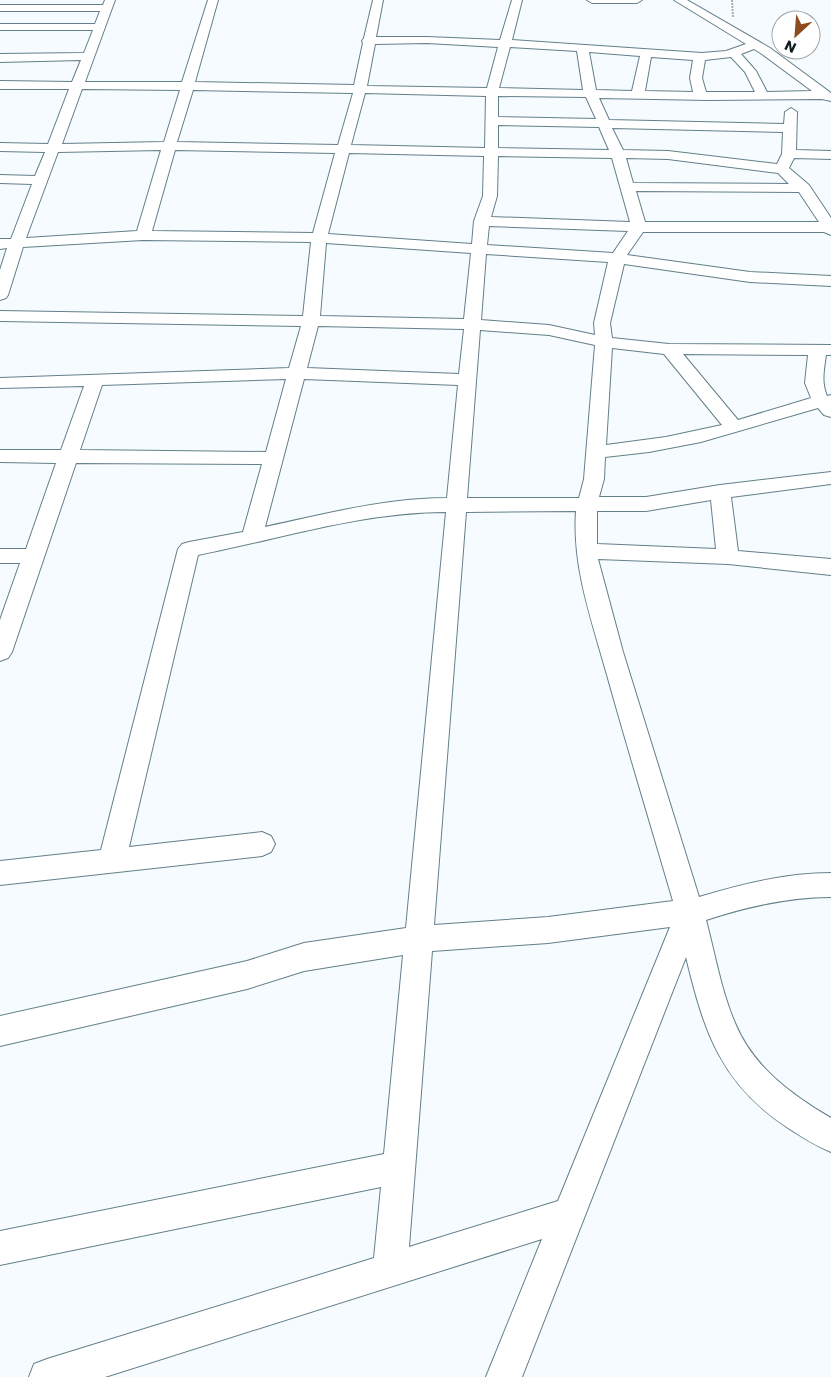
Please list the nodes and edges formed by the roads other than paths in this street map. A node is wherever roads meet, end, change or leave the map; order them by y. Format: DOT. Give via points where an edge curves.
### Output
graph roads {
  1 [pos="213,0"];
  2 [pos="378,0"];
  3 [pos="517,0"];
  4 [pos="592,0"];
  5 [pos="636,0"];
  6 [pos="678,0"];
  7 [pos="17,4"];
  8 [pos="108,4"];
  9 [pos="0,8"];
  10 [pos="0,26"];
  11 [pos="100,27"];
  12 [pos="368,40"];
  13 [pos="504,44"];
  14 [pos="755,45"];
  15 [pos="583,49"];
  16 [pos="734,53"];
  17 [pos="646,54"];
  18 [pos="89,56"];
  19 [pos="700,57"];
  20 [pos="0,58"];
  21 [pos="0,85"];
  22 [pos="78,85"];
  23 [pos="187,86"];
  24 [pos="360,89"];
  25 [pos="492,91"];
  26 [pos="590,92"];
  27 [pos="638,93"];
  28 [pos="763,96"];
  29 [pos="791,96"];
  30 [pos="828,97"];
  31 [pos="708,107"];
  32 [pos="491,121"];
  33 [pos="605,124"];
  34 [pos="791,128"];
  35 [pos="169,146"];
  36 [pos="0,147"];
  37 [pos="54,148"];
  38 [pos="344,149"];
  39 [pos="490,152"];
  40 [pos="617,153"];
  41 [pos="789,154"];
  42 [pos="831,155"];
  43 [pos="718,162"];
  44 [pos="782,169"];
  45 [pos="0,179"];
  46 [pos="42,180"];
  47 [pos="627,187"];
  48 [pos="806,190"];
  49 [pos="825,192"];
  50 [pos="482,221"];
  51 [pos="639,227"];
  52 [pos="830,229"];
  53 [pos="143,235"];
  54 [pos="319,238"];
  55 [pos="17,242"];
  56 [pos="0,244"];
  57 [pos="479,249"];
  58 [pos="617,258"];
  59 [pos="831,281"];
  60 [pos="0,295"];
  61 [pos="0,316"];
  62 [pos="311,321"];
  63 [pos="472,324"];
  64 [pos="604,342"];
  65 [pos="669,349"];
  66 [pos="824,350"];
  67 [pos="297,373"];
  68 [pos="95,380"];
  69 [pos="468,380"];
  70 [pos="0,383"];
  71 [pos="828,404"];
  72 [pos="734,427"];
  73 [pos="596,452"];
  74 [pos="0,456"];
  75 [pos="68,456"];
  76 [pos="274,458"];
  77 [pos="831,478"];
  78 [pos="720,492"];
  79 [pos="457,504"];
  80 [pos="587,504"];
  81 [pos="252,537"];
  82 [pos="586,552"];
  83 [pos="0,556"];
  84 [pos="34,556"];
  85 [pos="728,557"];
  86 [pos="831,568"];
  87 [pos="6,620"];
  88 [pos="0,652"];
  89 [pos="262,844"];
  90 [pos="112,861"];
  91 [pos="0,873"];
  92 [pos="831,885"];
  93 [pos="690,912"];
  94 [pos="419,939"];
  95 [pos="0,1031"];
  96 [pos="831,1136"];
  97 [pos="399,1167"];
  98 [pos="569,1214"];
  99 [pos="0,1248"];
  100 [pos="390,1270"];
  101 [pos="47,1377"];
  102 [pos="504,1377"];
  1 -- 23 [label="street"];
  2 -- 12 [label="street"];
  3 -- 13 [label="street"];
  4 -- 5 [label="street"];
  6 -- 14 [label="street"];
  7 -- 8 [label="street"];
  7 -- 9 [label="street"];
  7 -- 10 [label="street"];
  8 -- 11 [label="street"];
  10 -- 11 [label="street"];
  11 -- 18 [label="street"];
  12 -- 13 [label="street"];
  12 -- 24 [label="street"];
  13 -- 15 [label="street"];
  13 -- 25 [label="street"];
  14 -- 16 [label="street"];
  14 -- 30 [label="street"];
  15 -- 17 [label="street"];
  15 -- 26 [label="street"];
  16 -- 19 [label="street"];
  16 -- 28 [label="street" via="750,71"];
  17 -- 19 [label="street"];
  17 -- 27 [label="street"];
  18 -- 20 [label="street"];
  18 -- 22 [label="street"];
  19 -- 31 [label="street" via="696,78"];
  21 -- 22 [label="street"];
  22 -- 23 [label="street"];
  22 -- 37 [label="street"];
  23 -- 24 [label="street"];
  23 -- 35 [label="street"];
  24 -- 25 [label="street"];
  24 -- 38 [label="street"];
  25 -- 26 [label="street"];
  25 -- 32 [label="street"];
  26 -- 27 [label="street"];
  26 -- 33 [label="street"];
  27 -- 31 [label="street"];
  28 -- 29 [label="street"];
  28 -- 31 [label="street"];
  29 -- 30 [label="street"];
  29 -- 34 [label="street"];
  31 -- 33 [label="street"];
  31 -- 34 [label="street"];
  31 -- 43 [label="street"];
  32 -- 33 [label="street"];
  32 -- 39 [label="street"];
  33 -- 40 [label="street"];
  34 -- 41 [label="street"];
  35 -- 37 [label="street"];
  35 -- 38 [label="street"];
  35 -- 53 [label="street"];
  36 -- 37 [label="street"];
  37 -- 46 [label="street"];
  38 -- 39 [label="street"];
  38 -- 54 [label="street"];
  39 -- 40 [label="street"];
  39 -- 50 [label="street" via="490,196"];
  40 -- 43 [label="street" via="668,155"];
  40 -- 47 [label="street"];
  41 -- 42 [label="street"];
  41 -- 44 [label="street"];
  43 -- 44 [label="street"];
  44 -- 48 [label="street"];
  45 -- 46 [label="street"];
  46 -- 55 [label="street"];
  47 -- 48 [label="street"];
  47 -- 51 [label="street"];
  48 -- 49 [label="street"];
  48 -- 52 [label="street"];
  50 -- 51 [label="street"];
  50 -- 57 [label="street"];
  51 -- 52 [label="street"];
  51 -- 58 [label="street"];
  53 -- 54 [label="street"];
  53 -- 55 [label="street"];
  54 -- 57 [label="street"];
  54 -- 62 [label="street"];
  55 -- 56 [label="street"];
  55 -- 60 [label="street"];
  57 -- 58 [label="street"];
  57 -- 63 [label="street"];
  58 -- 59 [label="street" via="750,278"];
  58 -- 64 [label="street" via="602,323"];
  61 -- 62 [label="street"];
  62 -- 63 [label="street"];
  62 -- 67 [label="street"];
  63 -- 64 [label="street" via="549,330"];
  63 -- 69 [label="street"];
  64 -- 65 [label="street"];
  64 -- 73 [label="street"];
  65 -- 66 [label="street"];
  65 -- 72 [label="street"];
  66 -- 71 [label="street" via="814,389"];
  67 -- 68 [label="street"];
  67 -- 69 [label="street"];
  67 -- 76 [label="street"];
  68 -- 70 [label="street"];
  68 -- 75 [label="street"];
  69 -- 79 [label="street"];
  71 -- 72 [label="street"];
  72 -- 73 [label="street" via="685,441"];
  73 -- 80 [label="street" via="594,479"];
  74 -- 75 [label="street"];
  75 -- 76 [label="street"];
  75 -- 84 [label="street"];
  76 -- 81 [label="street"];
  77 -- 78 [label="street"];
  78 -- 80 [label="street" via="646,504"];
  78 -- 85 [label="street"];
  79 -- 80 [label="street"];
  79 -- 81 [label="street" via="412,505"];
  79 -- 94 [label="street"];
  80 -- 82 [label="street"];
  81 -- 90 [label="street" via="189,549"];
  82 -- 85 [label="street"];
  82 -- 93 [label="street" via="598,604"];
  83 -- 84 [label="street"];
  84 -- 87 [label="street"];
  85 -- 86 [label="street"];
  87 -- 88 [label="street"];
  89 -- 90 [label="street"];
  90 -- 91 [label="street"];
  92 -- 93 [label="street" via="809,885 742,896"];
  93 -- 94 [label="street" via="548,930"];
  93 -- 96 [label="street" via="721,1028 740,1064 771,1096"];
  93 -- 98 [label="street"];
  94 -- 95 [label="street" via="304,957 247,975"];
  94 -- 97 [label="street"];
  97 -- 99 [label="street"];
  97 -- 100 [label="street"];
  98 -- 100 [label="street"];
  98 -- 102 [label="street"];
  100 -- 101 [label="street"];
}
